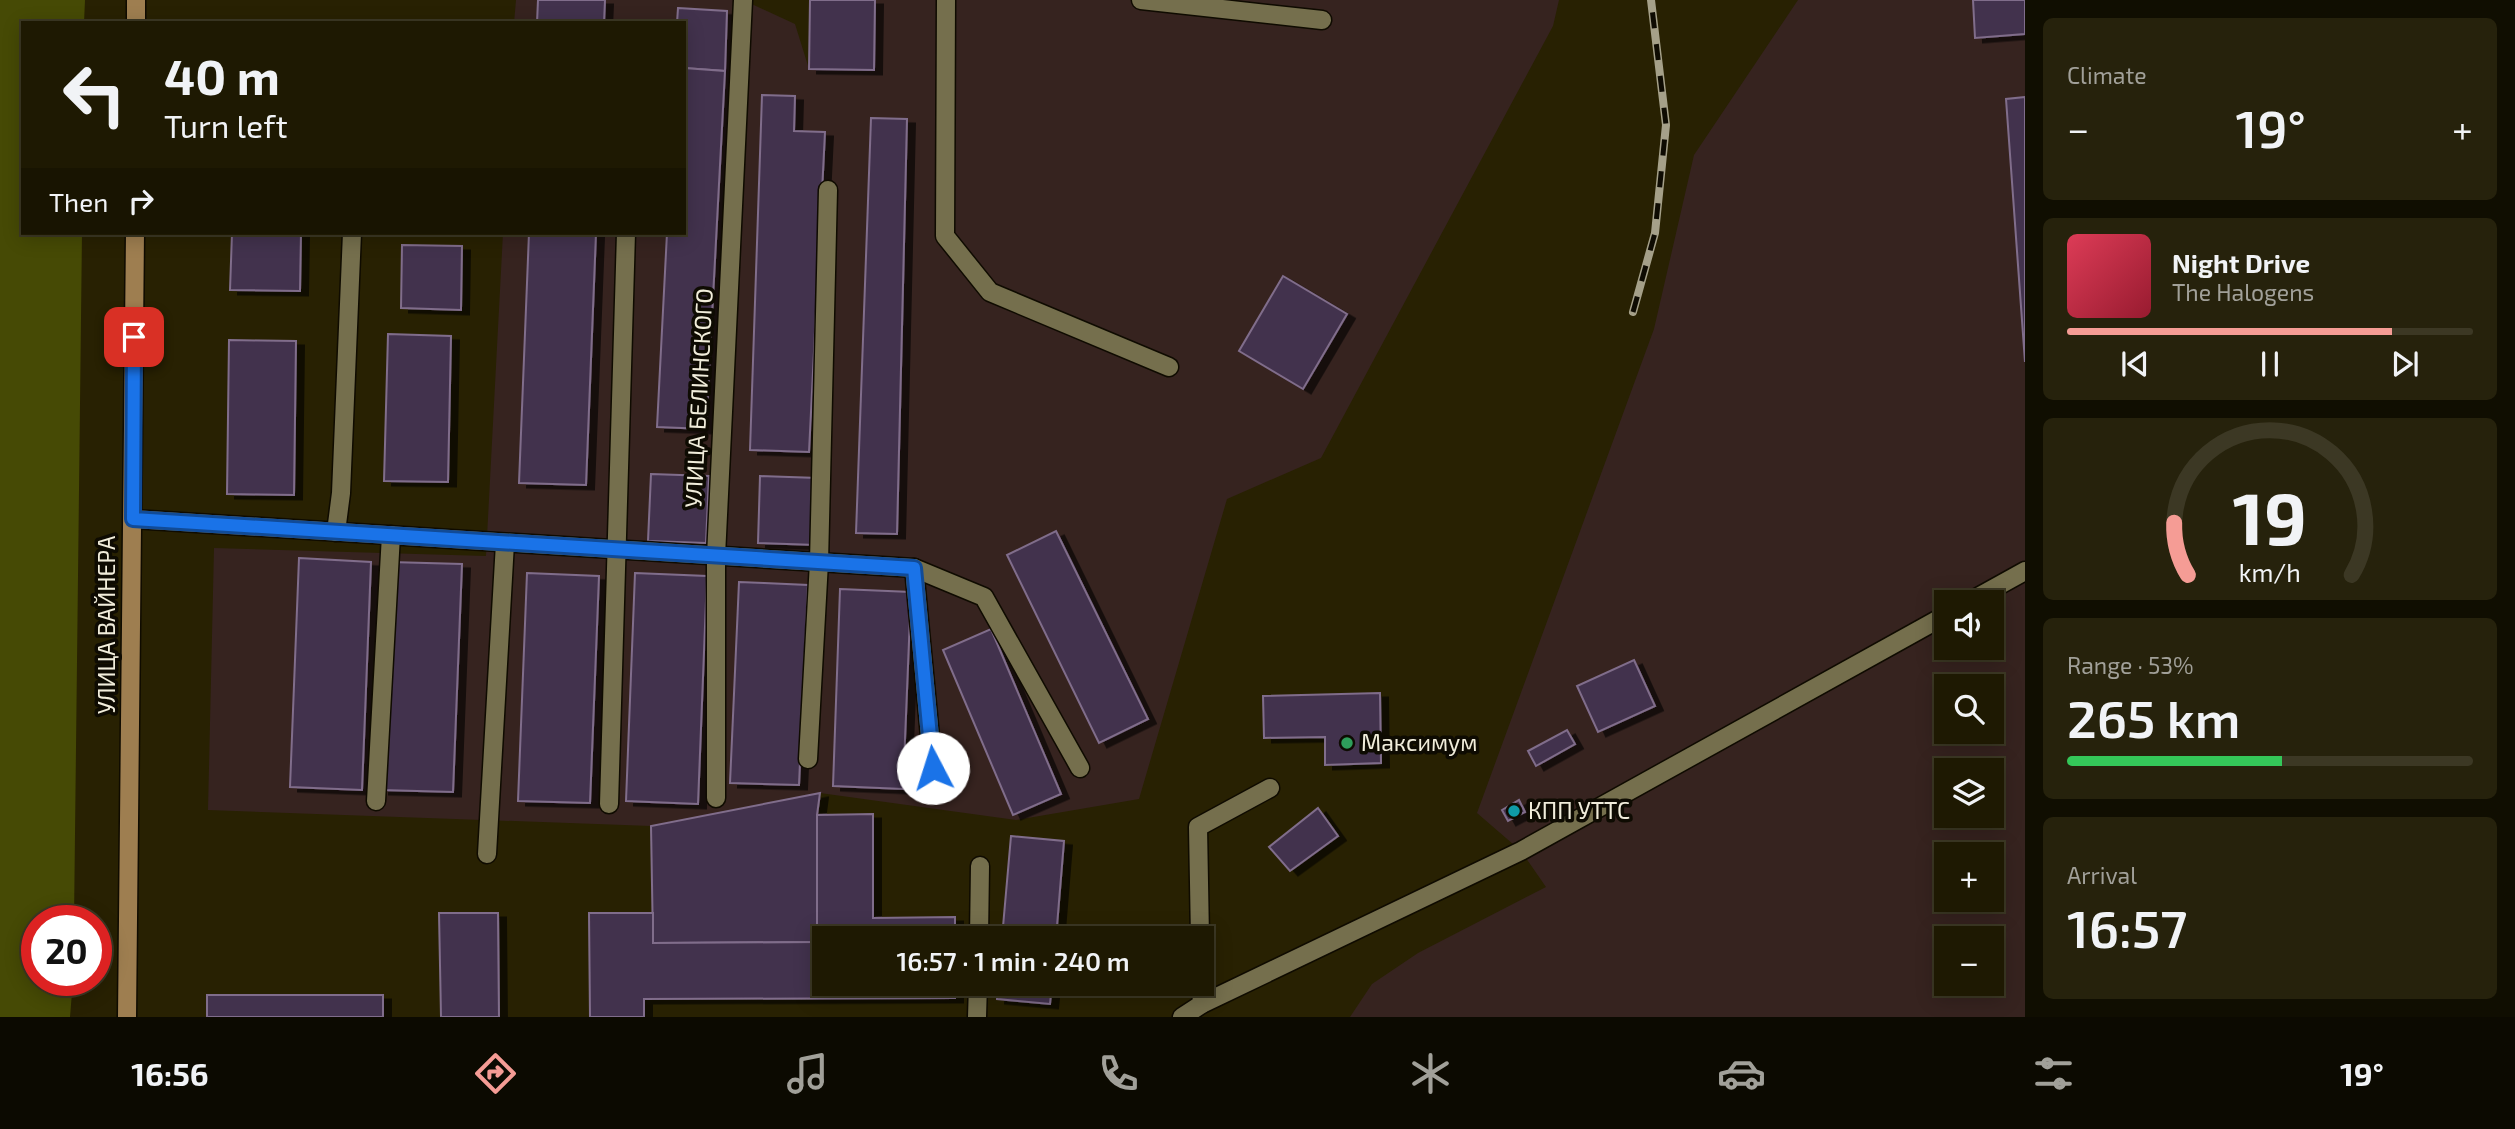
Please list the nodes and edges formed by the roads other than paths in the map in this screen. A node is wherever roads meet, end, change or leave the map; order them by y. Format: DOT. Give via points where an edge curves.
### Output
graph roads {
  1 [pos="136,0"];
  2 [pos="743,0"];
  3 [pos="946,0"];
  4 [pos="1141,0"];
  5 [pos="1322,20"];
  6 [pos="136,21"];
  7 [pos="828,190"];
  8 [pos="135,235"];
  9 [pos="352,235"];
  10 [pos="626,235"];
  11 [pos="1169,367"];
  12 [pos="133,519"];
  13 [pos="337,532"];
  14 [pos="391,536"];
  15 [pos="505,542"];
  16 [pos="615,550"];
  17 [pos="716,556"];
  18 [pos="819,562"];
  19 [pos="914,568"];
  20 [pos="2025,571"];
  21 [pos="1991,590"];
  22 [pos="1934,622"];
  23 [pos="808,759"];
  24 [pos="933,768"];
  25 [pos="1080,768"];
  26 [pos="1270,788"];
  27 [pos="716,798"];
  28 [pos="376,801"];
  29 [pos="609,804"];
  30 [pos="487,854"];
  31 [pos="980,866"];
  32 [pos="979,926"];
  33 [pos="1200,926"];
  34 [pos="978,996"];
  35 [pos="1202,996"];
  36 [pos="1202,1004"];
  37 [pos="127,1017"];
  38 [pos="977,1017"];
  39 [pos="1182,1017"];
  1 -- 6 [label="main road"];
  2 -- 17 [label="street, УЛИЦА БЕЛИНСКОГО"];
  3 -- 11 [label="street" via="944,236 990,292"];
  4 -- 5 [label="street"];
  7 -- 18 [label="street"];
  8 -- 12 [label="main road, УЛИЦА ВАЙНЕРА"];
  9 -- 13 [label="street"];
  10 -- 16 [label="street"];
  12 -- 13 [label="street"];
  12 -- 37 [label="main road, УЛИЦА ВАЙНЕРА"];
  13 -- 14 [label="street"];
  14 -- 15 [label="street"];
  14 -- 28 [label="street"];
  15 -- 16 [label="street"];
  15 -- 30 [label="street"];
  16 -- 17 [label="street"];
  16 -- 29 [label="street"];
  17 -- 18 [label="street"];
  17 -- 27 [label="street, УЛИЦА БЕЛИНСКОГО"];
  18 -- 19 [label="street"];
  18 -- 23 [label="street"];
  19 -- 24 [label="street"];
  19 -- 25 [label="street" via="984,597"];
  20 -- 21 [label="street"];
  22 -- 36 [label="street" via="1521,851"];
  26 -- 33 [label="street" via="1198,827"];
  31 -- 32 [label="street"];
  34 -- 38 [label="street"];
  35 -- 36 [label="street"];
  36 -- 39 [label="street"];
}
